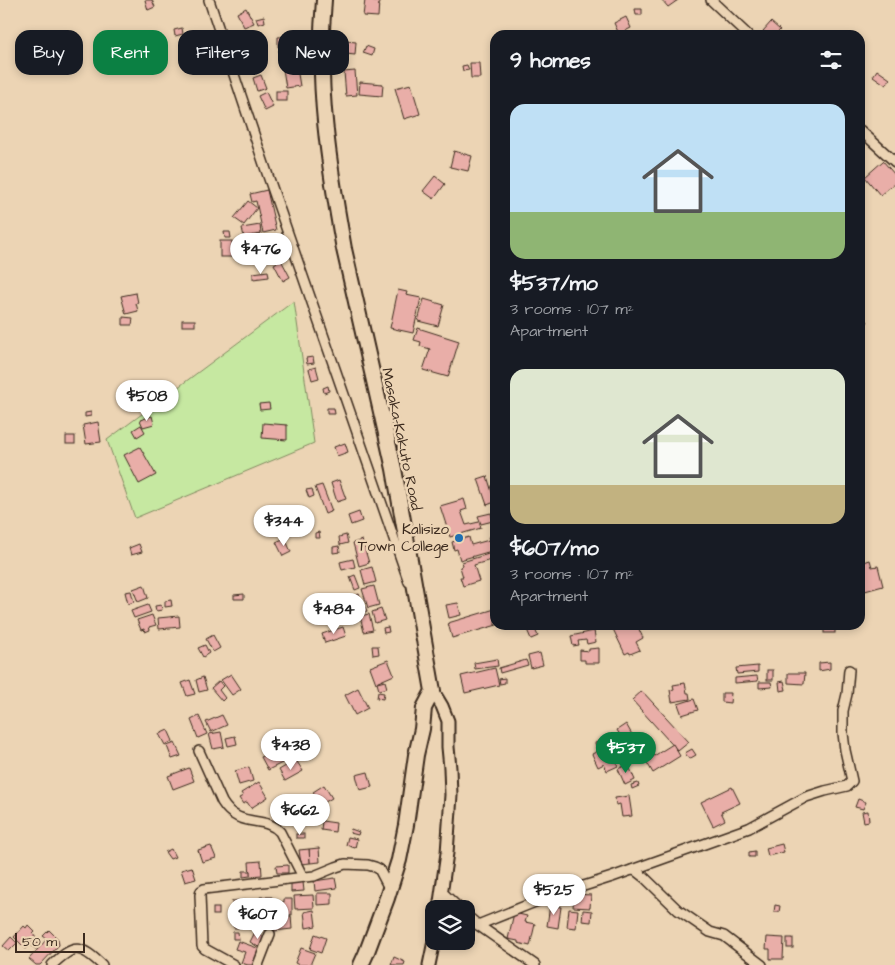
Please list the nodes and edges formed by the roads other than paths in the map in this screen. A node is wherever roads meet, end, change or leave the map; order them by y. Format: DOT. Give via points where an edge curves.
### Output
graph roads {
  1 [pos="208,0"];
  2 [pos="331,0"];
  3 [pos="711,0"];
  4 [pos="324,7"];
  5 [pos="743,30"];
  6 [pos="865,135"];
  7 [pos="895,162"];
  8 [pos="418,608"];
  9 [pos="849,670"];
  10 [pos="434,691"];
  11 [pos="199,751"];
  12 [pos="632,870"];
  13 [pos="303,877"];
  14 [pos="390,890"];
  15 [pos="442,892"];
  16 [pos="441,900"];
  17 [pos="450,900"];
  18 [pos="475,922"];
  19 [pos="478,925"];
  20 [pos="270,934"];
  21 [pos="432,950"];
  22 [pos="52,965"];
  23 [pos="102,965"];
  24 [pos="234,965"];
  25 [pos="258,965"];
  26 [pos="361,965"];
  27 [pos="429,965"];
  28 [pos="534,965"];
  29 [pos="762,965"];
  1 -- 8 [label="street"];
  2 -- 4 [label="street"];
  3 -- 5 [label="street"];
  4 -- 8 [label="highway, Masaka-Kakuto Road" via="322,97 338,221 394,469"];
  6 -- 7 [label="street"];
  8 -- 10 [label="highway, Masaka-Kakuto Road"];
  9 -- 12 [label="street" via="843,733 850,784 806,798 749,828"];
  10 -- 14 [label="highway" via="424,708 406,826"];
  10 -- 15 [label="street" via="448,721 450,768 451,795"];
  11 -- 13 [label="street" via="226,809 240,818 275,826"];
  12 -- 19 [label="street" via="540,900"];
  12 -- 29 [label="street" via="636,870 678,910 710,932 724,936"];
  13 -- 14 [label="street" via="345,864 375,866"];
  13 -- 24 [label="street" via="201,891 202,946"];
  14 -- 26 [label="highway"];
  15 -- 16 [label="street"];
  15 -- 17 [label="street"];
  18 -- 19 [label="street"];
  19 -- 28 [label="street"];
  20 -- 25 [label="street"];
  21 -- 27 [label="street"];
  22 -- 23 [label="street" via="70,950 79,948"];
}
